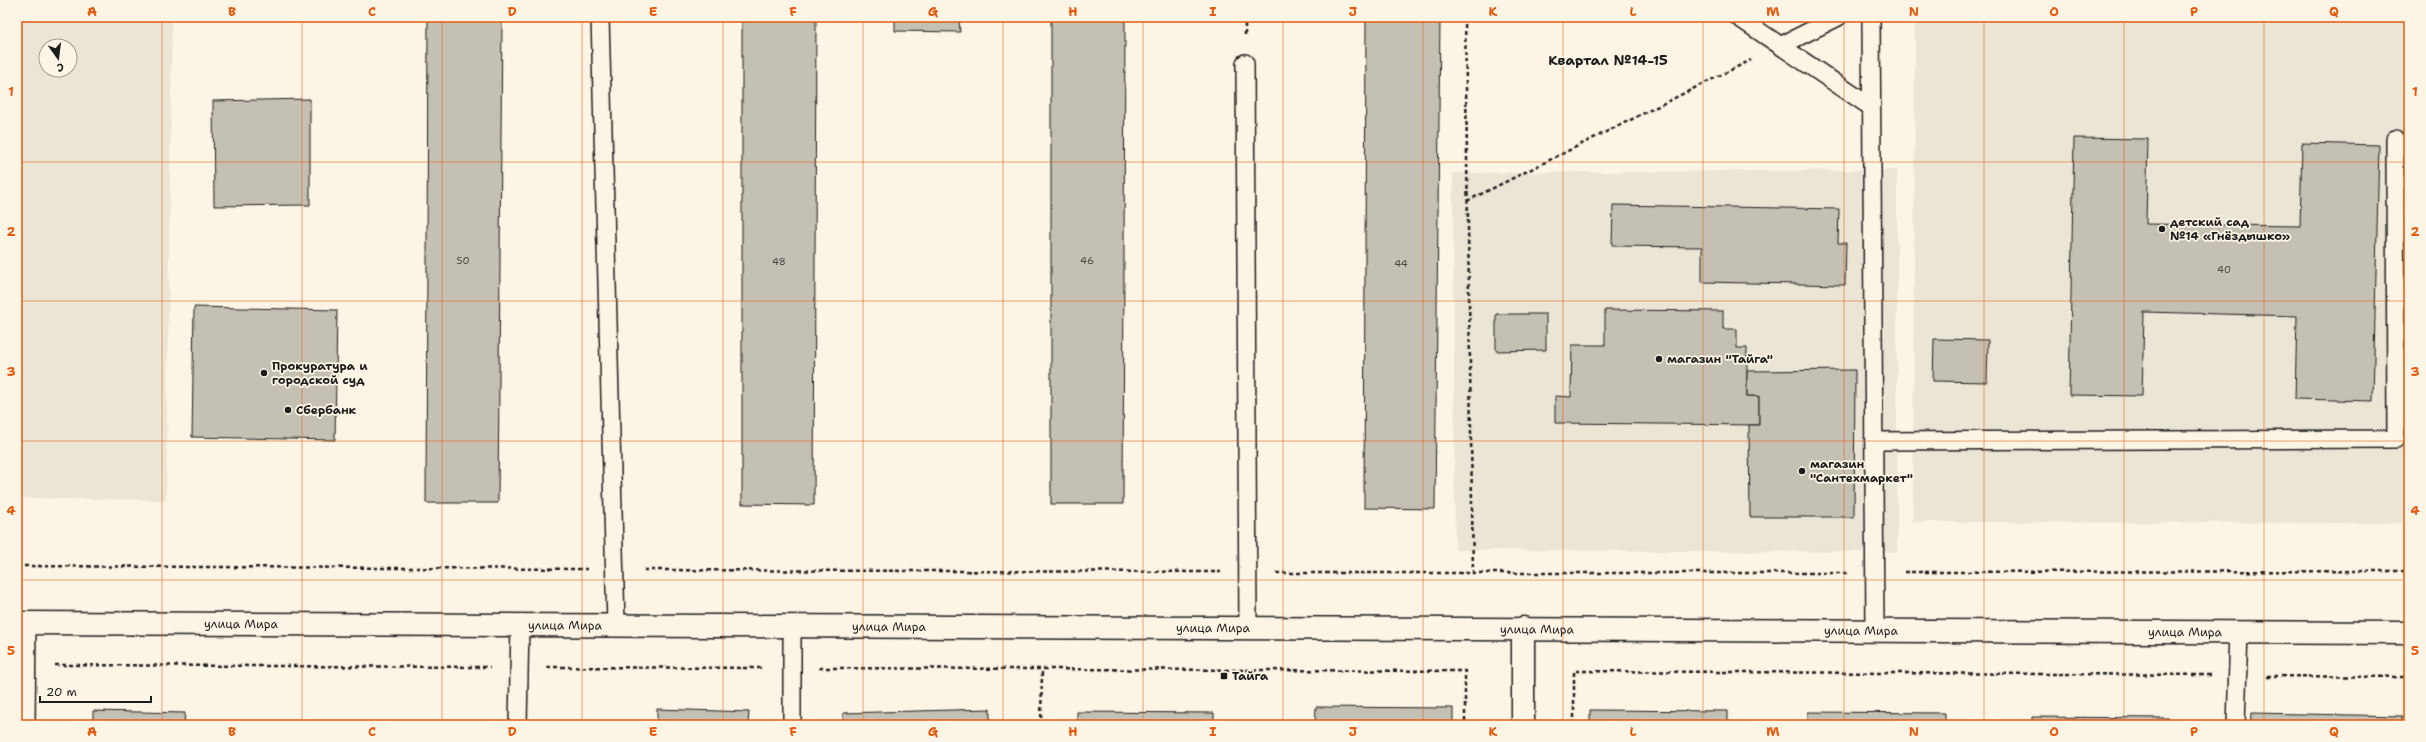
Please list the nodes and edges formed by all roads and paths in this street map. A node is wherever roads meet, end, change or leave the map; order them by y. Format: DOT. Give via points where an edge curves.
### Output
graph roads {
  1 [pos="600,17"];
  2 [pos="1465,17"];
  3 [pos="1738,17"];
  4 [pos="1838,17"];
  5 [pos="1871,17"];
  6 [pos="1782,45"];
  7 [pos="1245,63"];
  8 [pos="1871,107"];
  9 [pos="2396,139"];
  10 [pos="1468,201"];
  11 [pos="1874,441"];
  12 [pos="17,566"];
  13 [pos="614,569"];
  14 [pos="2409,571"];
  15 [pos="1248,572"];
  16 [pos="1875,572"];
  17 [pos="1473,574"];
  18 [pos="22,623"];
  19 [pos="520,624"];
  20 [pos="616,625"];
  21 [pos="792,626"];
  22 [pos="1248,628"];
  23 [pos="1523,628"];
  24 [pos="1875,630"];
  25 [pos="2239,632"];
  26 [pos="2409,633"];
  27 [pos="26,665"];
  28 [pos="519,667"];
  29 [pos="792,668"];
  30 [pos="1042,669"];
  31 [pos="2237,676"];
  32 [pos="2409,677"];
  33 [pos="26,725"];
  34 [pos="518,725"];
  35 [pos="792,725"];
  36 [pos="1041,725"];
  37 [pos="1465,725"];
  38 [pos="1523,725"];
  39 [pos="1574,725"];
  40 [pos="2236,725"];
  1 -- 13 [label="lane"];
  2 -- 10 [label="path"];
  3 -- 6 [label="lane"];
  4 -- 6 [label="lane"];
  5 -- 8 [label="lane"];
  6 -- 8 [label="lane"];
  6 -- 10 [label="path"];
  7 -- 15 [label="lane"];
  8 -- 11 [label="lane"];
  9 -- 11 [label="lane" via="2396,439"];
  10 -- 17 [label="path"];
  11 -- 16 [label="lane"];
  12 -- 13 [label="path"];
  13 -- 15 [label="path"];
  13 -- 20 [label="lane"];
  14 -- 16 [label="path"];
  15 -- 17 [label="path"];
  15 -- 22 [label="lane"];
  16 -- 17 [label="path"];
  16 -- 24 [label="lane"];
  18 -- 19 [label="street, улица Мира"];
  18 -- 27 [label="lane"];
  19 -- 20 [label="street, улица Мира"];
  19 -- 28 [label="lane"];
  20 -- 21 [label="street, улица Мира"];
  21 -- 22 [label="street, улица Мира"];
  21 -- 29 [label="lane"];
  22 -- 23 [label="street, улица Мира"];
  23 -- 24 [label="street, улица Мира"];
  23 -- 38 [label="street"];
  24 -- 25 [label="street, улица Мира"];
  25 -- 26 [label="street, улица Мира"];
  25 -- 31 [label="lane"];
  27 -- 28 [label="path"];
  27 -- 33 [label="lane"];
  28 -- 29 [label="path"];
  28 -- 34 [label="lane"];
  29 -- 30 [label="path"];
  29 -- 35 [label="lane"];
  30 -- 36 [label="path"];
  30 -- 37 [label="path" via="1465,671"];
  31 -- 32 [label="path"];
  31 -- 39 [label="path" via="1574,671"];
  31 -- 40 [label="lane"];
}
